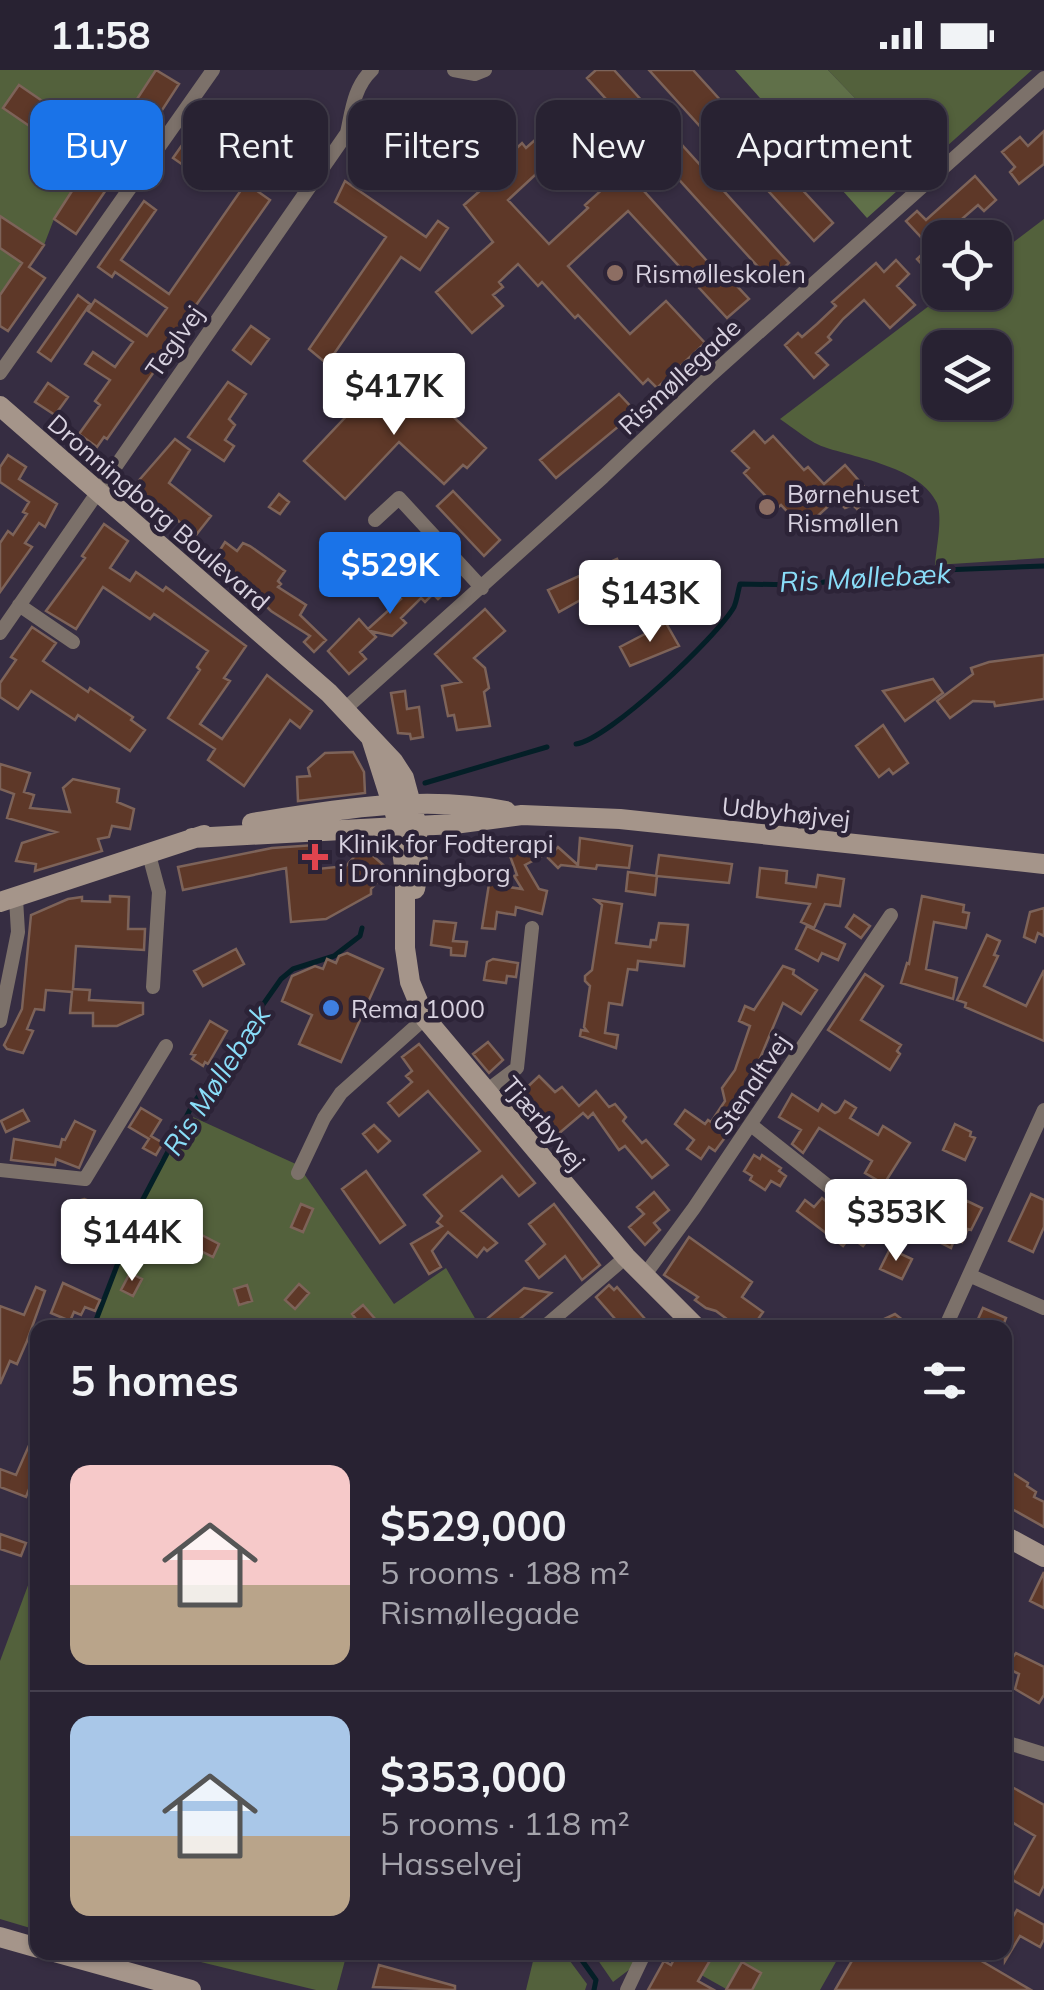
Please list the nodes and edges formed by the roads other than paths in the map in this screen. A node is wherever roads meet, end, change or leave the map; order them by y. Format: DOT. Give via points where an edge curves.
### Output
graph roads {
  1 [pos="213,70"];
  2 [pos="372,70"];
  3 [pos="454,70"];
  4 [pos="485,70"];
  5 [pos="1044,78"];
  6 [pos="0,373"];
  7 [pos="0,406"];
  8 [pos="96,491"];
  9 [pos="374,520"];
  10 [pos="482,588"];
  11 [pos="20,605"];
  12 [pos="0,633"];
  13 [pos="73,642"];
  14 [pos="346,708"];
  15 [pos="406,816"];
  16 [pos="148,851"];
  17 [pos="1044,864"];
  18 [pos="8,900"];
  19 [pos="891,915"];
  20 [pos="532,928"];
  21 [pos="154,987"];
  22 [pos="426,1018"];
  23 [pos="0,1021"];
  24 [pos="166,1046"];
  25 [pos="485,1092"];
  26 [pos="1044,1110"];
  27 [pos="751,1125"];
  28 [pos="0,1170"];
  29 [pos="298,1174"];
  30 [pos="862,1213"];
  31 [pos="626,1257"];
  32 [pos="969,1275"];
  33 [pos="644,1276"];
  34 [pos="1044,1308"];
  35 [pos="552,1320"];
  36 [pos="688,1320"];
  37 [pos="949,1320"];
  38 [pos="1012,1540"];
  39 [pos="1044,1557"];
  40 [pos="1012,1744"];
  41 [pos="1044,1754"];
  42 [pos="0,1937"];
  43 [pos="30,1946"];
  44 [pos="84,1960"];
  45 [pos="641,1960"];
  46 [pos="191,1990"];
  47 [pos="627,1990"];
  1 -- 6 [label="street"];
  2 -- 8 [label="street, Teglvej" via="356,94 347,134"];
  3 -- 4 [label="street"];
  5 -- 10 [label="street, Rismøllegade"];
  7 -- 8 [label="street, Dronningborg Boulevard"];
  8 -- 11 [label="street, Teglvej"];
  8 -- 14 [label="street, Dronningborg Boulevard"];
  9 -- 10 [label="street" via="399,498"];
  10 -- 14 [label="street, Rismøllegade"];
  11 -- 12 [label="street, Teglvej"];
  11 -- 13 [label="street"];
  14 -- 15 [label="street, Dronningborg Boulevard" via="371,738"];
  15 -- 16 [label="street, Udbyhøjvej" via="354,809 262,822"];
  15 -- 17 [label="street, Udbyhøjvej" via="480,806"];
  15 -- 22 [label="street, Tjærbyvej" via="410,982"];
  16 -- 18 [label="street, Udbyhøjvej"];
  16 -- 21 [label="street" via="159,892"];
  18 -- 23 [label="street" via="18,932"];
  19 -- 27 [label="street, Stenaltvej"];
  20 -- 25 [label="street" via="517,1068"];
  22 -- 25 [label="street, Tjærbyvej"];
  22 -- 29 [label="street" via="341,1094"];
  24 -- 28 [label="street" via="85,1178"];
  25 -- 31 [label="street, Tjærbyvej"];
  26 -- 32 [label="street"];
  27 -- 30 [label="street"];
  27 -- 33 [label="street, Stenaltvej"];
  31 -- 33 [label="street, Tjærbyvej"];
  31 -- 35 [label="street"];
  32 -- 34 [label="street"];
  32 -- 37 [label="street"];
  33 -- 36 [label="street, Tjærbyvej"];
  38 -- 39 [label="street"];
  40 -- 41 [label="street"];
  42 -- 43 [label="street"];
  44 -- 46 [label="street"];
  45 -- 47 [label="street"];
}
